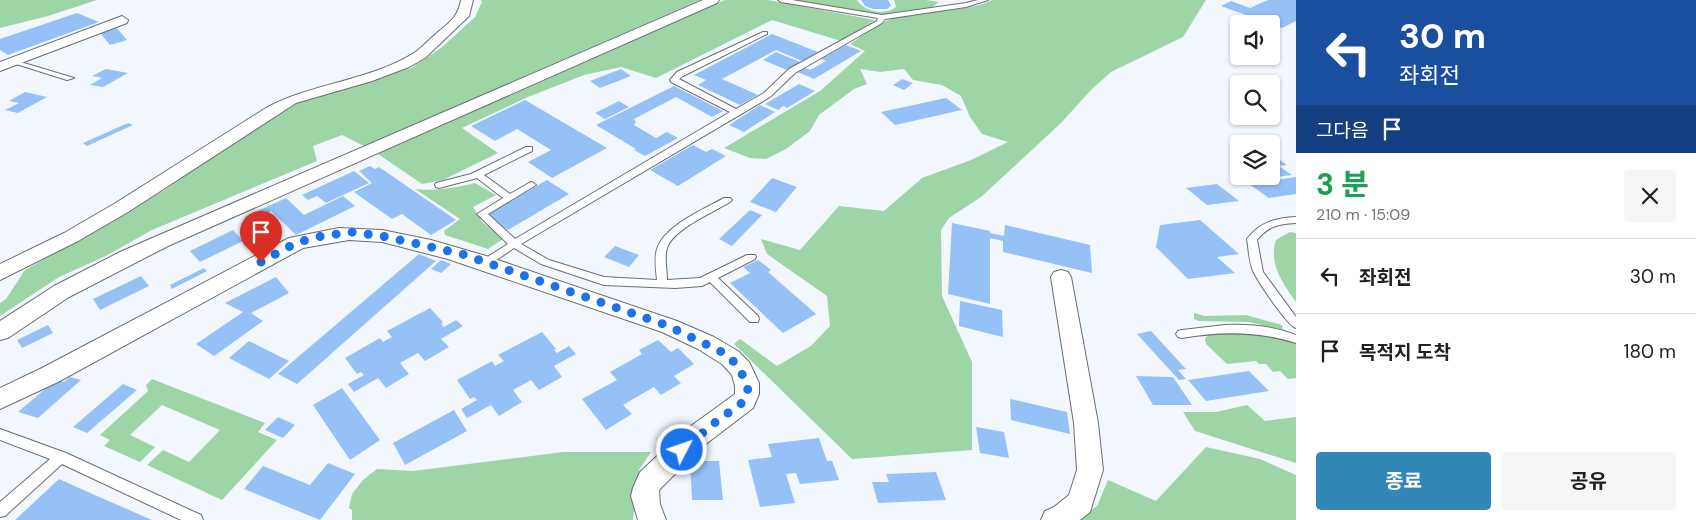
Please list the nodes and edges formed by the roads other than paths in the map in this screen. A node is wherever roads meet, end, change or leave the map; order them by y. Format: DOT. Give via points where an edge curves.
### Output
graph roads {
  1 [pos="467,0"];
  2 [pos="713,0"];
  3 [pos="781,0"];
  4 [pos="985,0"];
  5 [pos="882,17"];
  6 [pos="122,20"];
  7 [pos="765,33"];
  8 [pos="15,62"];
  9 [pos="0,67"];
  10 [pos="70,78"];
  11 [pos="736,112"];
  12 [pos="528,149"];
  13 [pos="479,175"];
  14 [pos="439,185"];
  15 [pos="532,185"];
  16 [pos="509,198"];
  17 [pos="727,200"];
  18 [pos="1296,220"];
  19 [pos="514,244"];
  20 [pos="751,258"];
  21 [pos="485,263"];
  22 [pos="0,273"];
  23 [pos="711,277"];
  24 [pos="1061,277"];
  25 [pos="662,283"];
  26 [pos="754,319"];
  27 [pos="1296,324"];
  28 [pos="0,332"];
  29 [pos="1182,334"];
  30 [pos="1296,339"];
  31 [pos="0,399"];
  32 [pos="0,434"];
  33 [pos="61,457"];
  34 [pos="0,511"];
  35 [pos="196,520"];
  36 [pos="652,520"];
  37 [pos="1055,520"];
  1 -- 22 [label="street" via="466,12 420,55 389,71 291,100 121,208"];
  2 -- 28 [label="street" via="147,248 56,295"];
  3 -- 5 [label="lane"];
  4 -- 5 [label="lane"];
  5 -- 11 [label="lane" via="880,22 792,71 767,96"];
  6 -- 8 [label="street"];
  7 -- 11 [label="lane" via="680,74 674,80"];
  8 -- 9 [label="street"];
  8 -- 10 [label="lane"];
  11 -- 19 [label="lane"];
  12 -- 13 [label="lane"];
  13 -- 14 [label="lane"];
  13 -- 16 [label="lane"];
  15 -- 16 [label="lane"];
  16 -- 19 [label="lane" via="482,214"];
  17 -- 25 [label="lane" via="677,229 666,240 662,250"];
  18 -- 27 [label="lane" via="1263,226 1252,239 1258,272"];
  19 -- 21 [label="lane"];
  19 -- 25 [label="lane" via="545,262 604,281"];
  20 -- 23 [label="lane"];
  21 -- 31 [label="street" via="462,254 382,236 351,232 310,239 296,243"];
  21 -- 36 [label="street" via="666,325 726,354 739,367 748,388 746,398 654,475 646,487 645,503"];
  23 -- 25 [label="lane" via="702,282"];
  23 -- 26 [label="lane"];
  24 -- 37 [label="street" via="1086,423 1090,470 1080,503"];
  29 -- 30 [label="lane" via="1221,328 1251,329"];
  32 -- 33 [label="lane"];
  33 -- 34 [label="lane"];
  33 -- 35 [label="lane"];
}
